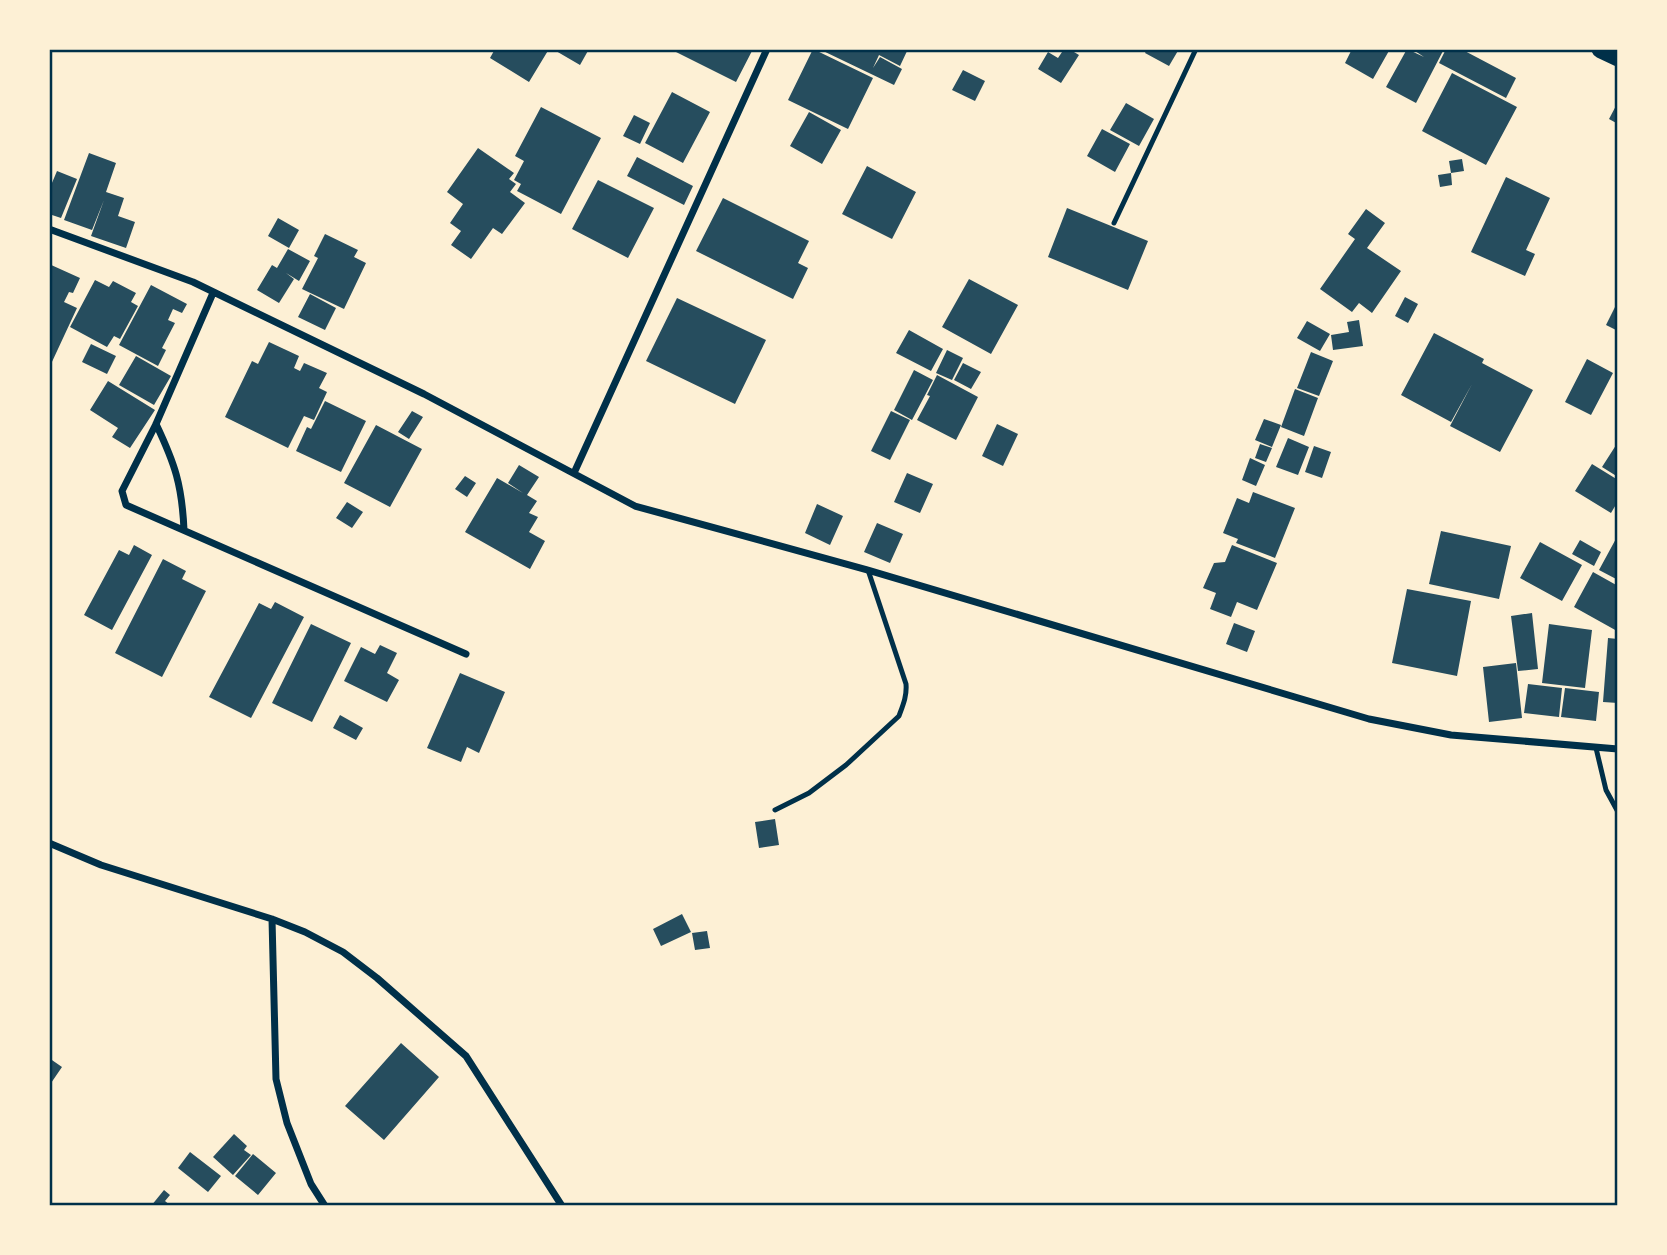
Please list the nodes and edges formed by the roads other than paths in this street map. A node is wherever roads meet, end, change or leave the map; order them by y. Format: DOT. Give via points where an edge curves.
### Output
graph roads {
  1 [pos="766,49"];
  2 [pos="1196,49"];
  3 [pos="1601,49"];
  4 [pos="1618,57"];
  5 [pos="1114,223"];
  6 [pos="49,229"];
  7 [pos="213,293"];
  8 [pos="156,424"];
  9 [pos="574,472"];
  10 [pos="184,530"];
  11 [pos="869,570"];
  12 [pos="466,654"];
  13 [pos="1596,748"];
  14 [pos="1618,748"];
  15 [pos="775,810"];
  16 [pos="1618,812"];
  17 [pos="49,843"];
  18 [pos="272,919"];
  19 [pos="326,1206"];
  20 [pos="562,1206"];
  1 -- 9 [label="street"];
  2 -- 5 [label="lane"];
  3 -- 4 [label="highway"];
  6 -- 7 [label="street"];
  7 -- 8 [label="street"];
  7 -- 9 [label="street"];
  8 -- 10 [label="street" via="173,458"];
  8 -- 10 [label="street" via="122,491 123,498 126,505"];
  9 -- 11 [label="street" via="635,506"];
  10 -- 12 [label="street"];
  11 -- 13 [label="street" via="1368,719 1451,735"];
  11 -- 15 [label="lane" via="906,684 904,705 899,716 846,765 809,793"];
  13 -- 14 [label="street"];
  13 -- 16 [label="lane" via="1606,790"];
  17 -- 18 [label="street" via="101,865"];
  18 -- 19 [label="street" via="276,1079 311,1184"];
  18 -- 20 [label="street" via="343,952 466,1056"];
}
